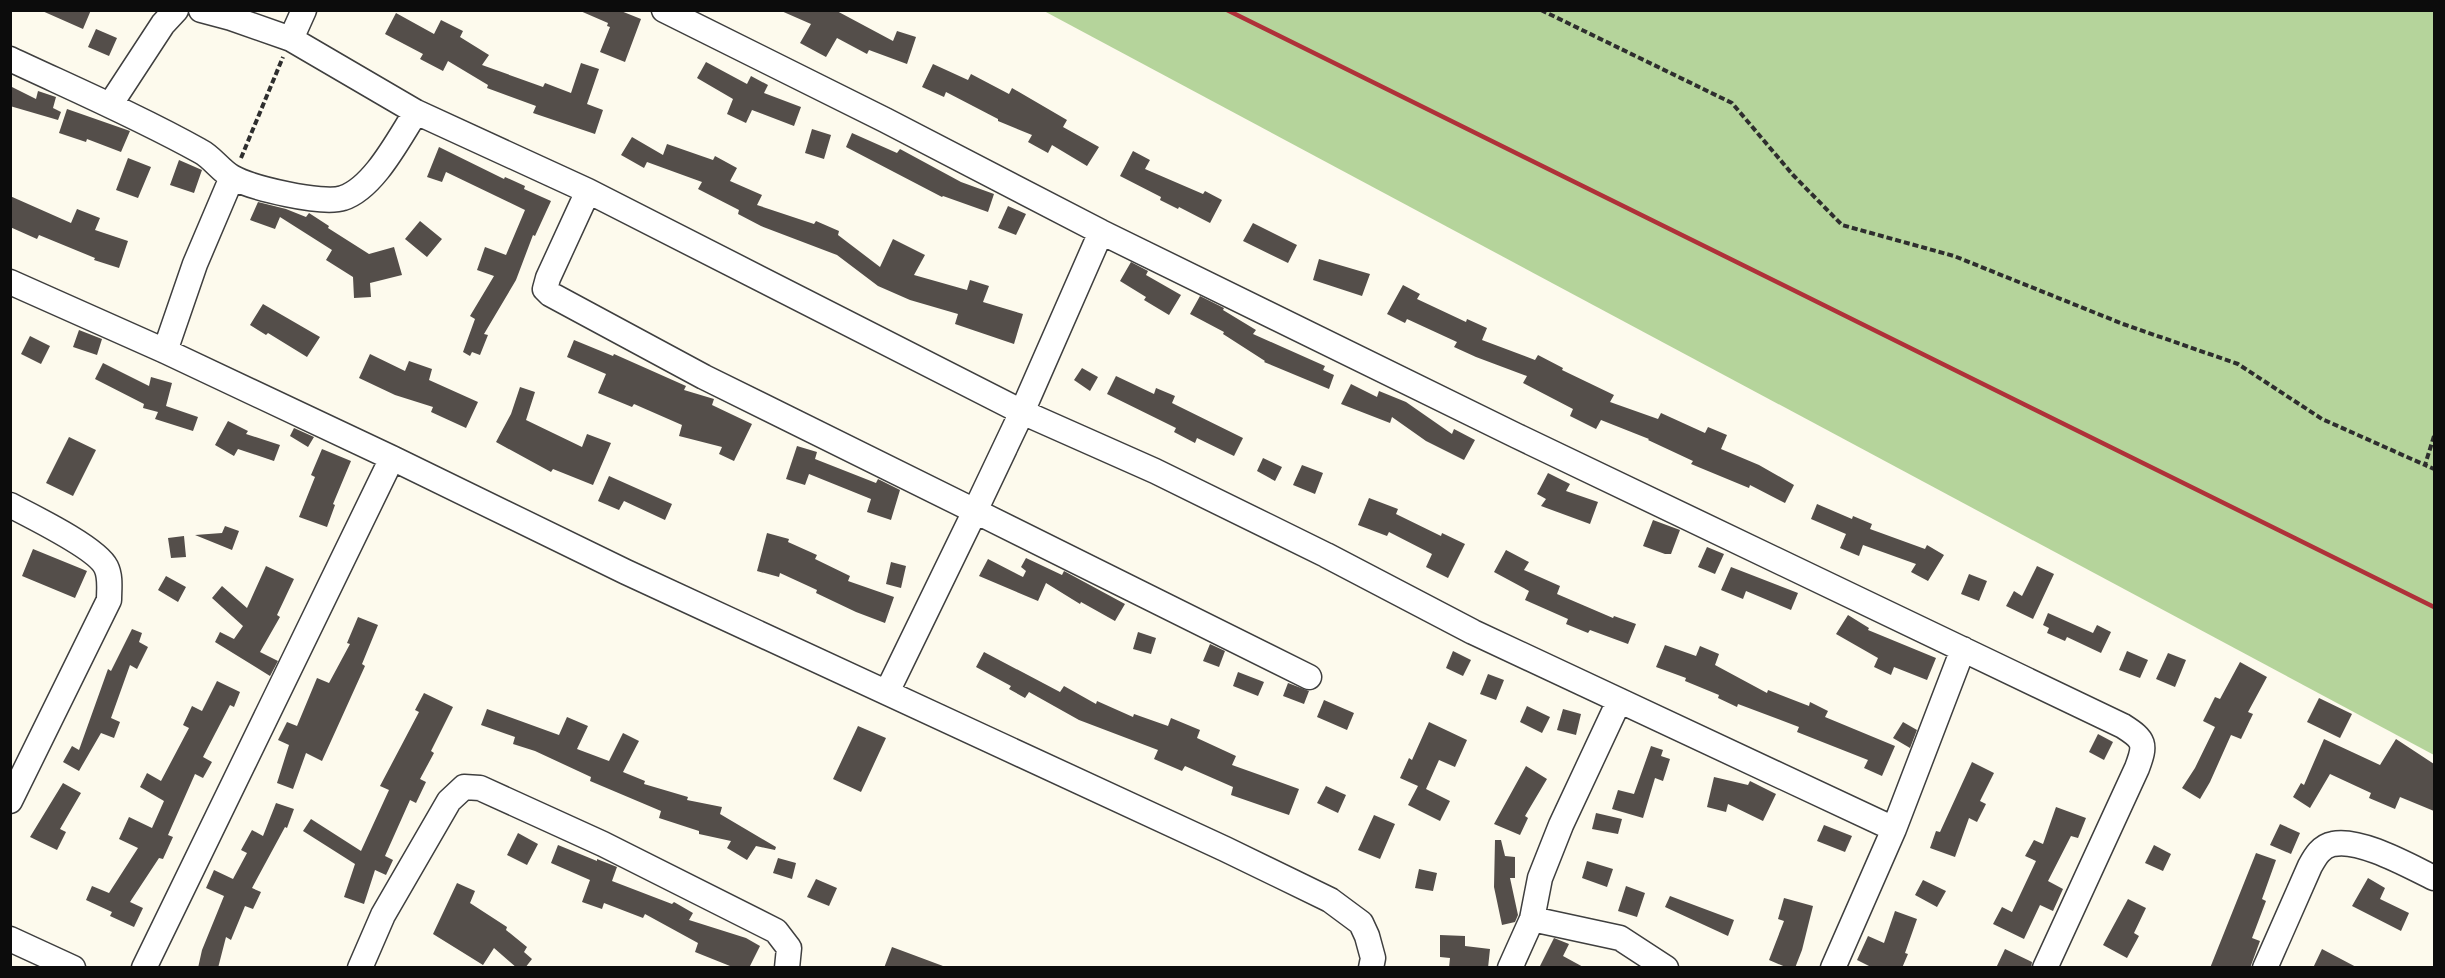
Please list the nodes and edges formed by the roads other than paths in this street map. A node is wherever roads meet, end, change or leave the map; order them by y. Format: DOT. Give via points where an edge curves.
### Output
graph roads {
  1 [pos="176,10"];
  2 [pos="201,10"];
  3 [pos="304,10"];
  4 [pos="664,10"];
  5 [pos="291,39"];
  6 [pos="10,59"];
  7 [pos="110,105"];
  8 [pos="416,112"];
  9 [pos="232,177"];
  10 [pos="588,190"];
  11 [pos="1101,232"];
  12 [pos="10,282"];
  13 [pos="165,351"];
  14 [pos="1022,412"];
  15 [pos="392,458"];
  16 [pos="10,505"];
  17 [pos="975,511"];
  18 [pos="1963,649"];
  19 [pos="1309,676"];
  20 [pos="886,692"];
  21 [pos="1619,701"];
  22 [pos="10,801"];
  23 [pos="1894,829"];
  24 [pos="2434,878"];
  25 [pos="1532,919"];
  26 [pos="10,939"];
  27 [pos="73,968"];
  28 [pos="144,968"];
  29 [pos="360,968"];
  30 [pos="787,968"];
  31 [pos="1371,968"];
  32 [pos="1510,968"];
  33 [pos="1666,968"];
  34 [pos="1833,968"];
  35 [pos="2044,968"];
  36 [pos="2265,968"];
  1 -- 7 [label="street"];
  2 -- 5 [label="street"];
  3 -- 5 [label="street"];
  4 -- 11 [label="street"];
  5 -- 8 [label="street"];
  6 -- 7 [label="street"];
  7 -- 9 [label="street" via="203,152"];
  8 -- 9 [label="street" via="384,162 362,186 343,198 318,201"];
  8 -- 10 [label="street"];
  9 -- 13 [label="street" via="195,264"];
  10 -- 14 [label="street"];
  10 -- 17 [label="street" via="548,278 545,289 550,294 704,377"];
  11 -- 14 [label="street"];
  11 -- 18 [label="street"];
  12 -- 13 [label="street"];
  13 -- 15 [label="street"];
  14 -- 17 [label="street"];
  14 -- 21 [label="street" via="1155,471 1473,632"];
  15 -- 20 [label="street"];
  15 -- 28 [label="street"];
  16 -- 22 [label="street" via="75,541 105,565 110,577 109,600"];
  17 -- 19 [label="street"];
  17 -- 20 [label="street"];
  18 -- 23 [label="street"];
  18 -- 35 [label="street" via="2123,726 2143,744 2137,768"];
  20 -- 31 [label="street" via="1330,900 1361,923 1373,957"];
  21 -- 23 [label="street"];
  21 -- 25 [label="street" via="1540,878"];
  23 -- 34 [label="street"];
  24 -- 36 [label="street" via="2372,849 2332,844 2318,852 2310,866"];
  25 -- 32 [label="street"];
  25 -- 33 [label="street" via="1620,938"];
  26 -- 27 [label="street"];
  29 -- 30 [label="street" via="389,904 449,801 464,787 480,788 603,844 776,931 789,948"];
}
